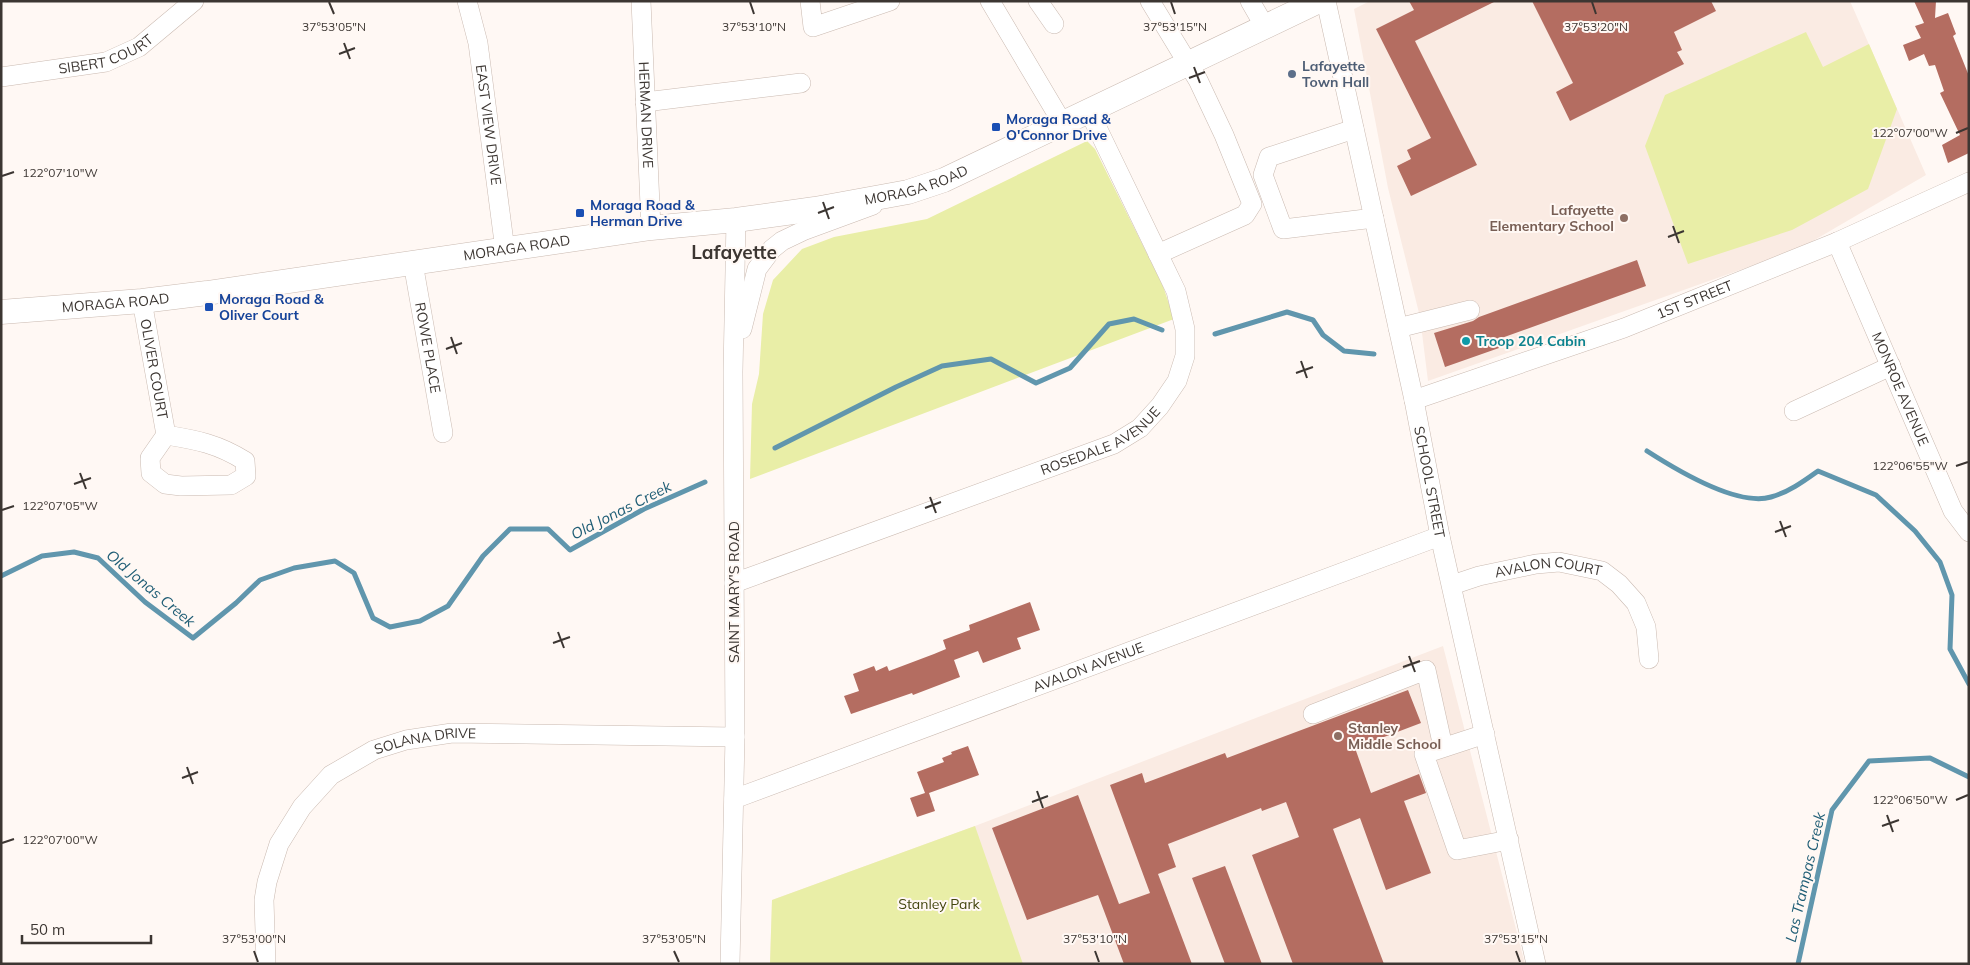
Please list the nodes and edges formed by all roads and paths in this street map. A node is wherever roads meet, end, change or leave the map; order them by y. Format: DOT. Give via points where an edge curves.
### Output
graph roads {
  1 [pos="194,1"];
  2 [pos="467,1"];
  3 [pos="641,1"];
  4 [pos="810,1"];
  5 [pos="890,1"];
  6 [pos="1038,1"];
  7 [pos="1150,1"];
  8 [pos="1250,1"];
  9 [pos="1319,1"];
  10 [pos="1326,1"];
  11 [pos="998,4"];
  12 [pos="1054,24"];
  13 [pos="1265,27"];
  14 [pos="1189,64"];
  15 [pos="1,77"];
  16 [pos="801,83"];
  17 [pos="646,102"];
  18 [pos="1089,111"];
  19 [pos="1063,124"];
  20 [pos="1354,129"];
  21 [pos="1969,182"];
  22 [pos="908,192"];
  23 [pos="1374,218"];
  24 [pos="736,220"];
  25 [pos="651,228"];
  26 [pos="1838,242"];
  27 [pos="505,250"];
  28 [pos="1158,254"];
  29 [pos="413,263"];
  30 [pos="142,301"];
  31 [pos="1470,310"];
  32 [pos="1,312"];
  33 [pos="1398,328"];
  34 [pos="1891,366"];
  35 [pos="733,372"];
  36 [pos="1414,400"];
  37 [pos="1794,411"];
  38 [pos="443,433"];
  39 [pos="166,435"];
  40 [pos="1969,532"];
  41 [pos="1440,536"];
  42 [pos="734,583"];
  43 [pos="1452,585"];
  44 [pos="1649,658"];
  45 [pos="1313,714"];
  46 [pos="1485,734"];
  47 [pos="735,737"];
  48 [pos="1443,747"];
  49 [pos="734,799"];
  50 [pos="1509,840"];
  51 [pos="266,964"];
  52 [pos="730,964"];
  53 [pos="1536,964"];
  1 -- 15 [label="street, SIBERT COURT" via="139,47 106,62"];
  2 -- 27 [label="street, EAST VIEW DRIVE" via="478,44"];
  3 -- 17 [label="street, HERMAN DRIVE"];
  4 -- 5 [label="street" via="813,28"];
  6 -- 12 [label="street"];
  7 -- 14 [label="street"];
  8 -- 13 [label="street"];
  9 -- 13 [label="main road, MORAGA ROAD"];
  10 -- 20 [label="street, SCHOOL STREET"];
  11 -- 19 [label="street"];
  13 -- 14 [label="main road, MORAGA ROAD"];
  14 -- 18 [label="main road, MORAGA ROAD"];
  14 -- 28 [label="street" via="1224,135 1252,204 1245,214"];
  16 -- 17 [label="street"];
  17 -- 25 [label="street, HERMAN DRIVE"];
  18 -- 19 [label="main road, MORAGA ROAD"];
  18 -- 28 [label="street, ROSEDALE AVENUE"];
  19 -- 22 [label="main road, MORAGA ROAD" via="944,180"];
  20 -- 23 [label="street, SCHOOL STREET"];
  20 -- 23 [label="street" via="1269,157 1263,175 1283,230"];
  21 -- 26 [label="street, 1ST STREET"];
  22 -- 24 [label="main road, MORAGA ROAD"];
  22 -- 35 [label="street" via="805,230 772,249 757,269"];
  23 -- 33 [label="street, SCHOOL STREET"];
  24 -- 25 [label="main road, MORAGA ROAD"];
  24 -- 35 [label="street, SAINT MARY'S ROAD"];
  25 -- 27 [label="main road, MORAGA ROAD"];
  26 -- 34 [label="street, MONROE AVENUE"];
  26 -- 36 [label="street, 1ST STREET" via="1624,328"];
  27 -- 29 [label="main road, MORAGA ROAD"];
  28 -- 42 [label="street, ROSEDALE AVENUE" via="1176,291 1185,329 1185,356 1177,381 1140,428 1114,444"];
  29 -- 30 [label="main road, MORAGA ROAD"];
  29 -- 38 [label="street, ROWE PLACE"];
  30 -- 32 [label="main road, MORAGA ROAD"];
  30 -- 39 [label="street, OLIVER COURT"];
  31 -- 33 [label="street"];
  33 -- 36 [label="street, SCHOOL STREET"];
  34 -- 37 [label="street"];
  34 -- 40 [label="street, MONROE AVENUE" via="1953,511"];
  35 -- 42 [label="street, SAINT MARY'S ROAD"];
  36 -- 41 [label="street, SCHOOL STREET"];
  39 -- 39 [label="street, OLIVER COURT" via="150,458 151,473 165,484 231,486 246,476 245,461 227,449"];
  41 -- 43 [label="street, SCHOOL STREET"];
  41 -- 49 [label="street, AVALON AVENUE"];
  42 -- 47 [label="street, SAINT MARY'S ROAD"];
  43 -- 44 [label="street, AVALON COURT" via="1536,564 1559,562 1602,571 1636,603 1646,627"];
  43 -- 46 [label="street, SCHOOL STREET"];
  45 -- 48 [label="street" via="1426,670"];
  46 -- 48 [label="street"];
  46 -- 50 [label="street, SCHOOL STREET"];
  47 -- 49 [label="street, SAINT MARY'S ROAD"];
  47 -- 51 [label="street, SOLANA DRIVE" via="452,733 406,740 374,750 331,775 302,807 279,844 264,900"];
  48 -- 50 [label="street" via="1424,754 1457,850"];
  49 -- 52 [label="street, SAINT MARY'S ROAD"];
  50 -- 53 [label="street, SCHOOL STREET"];
}
